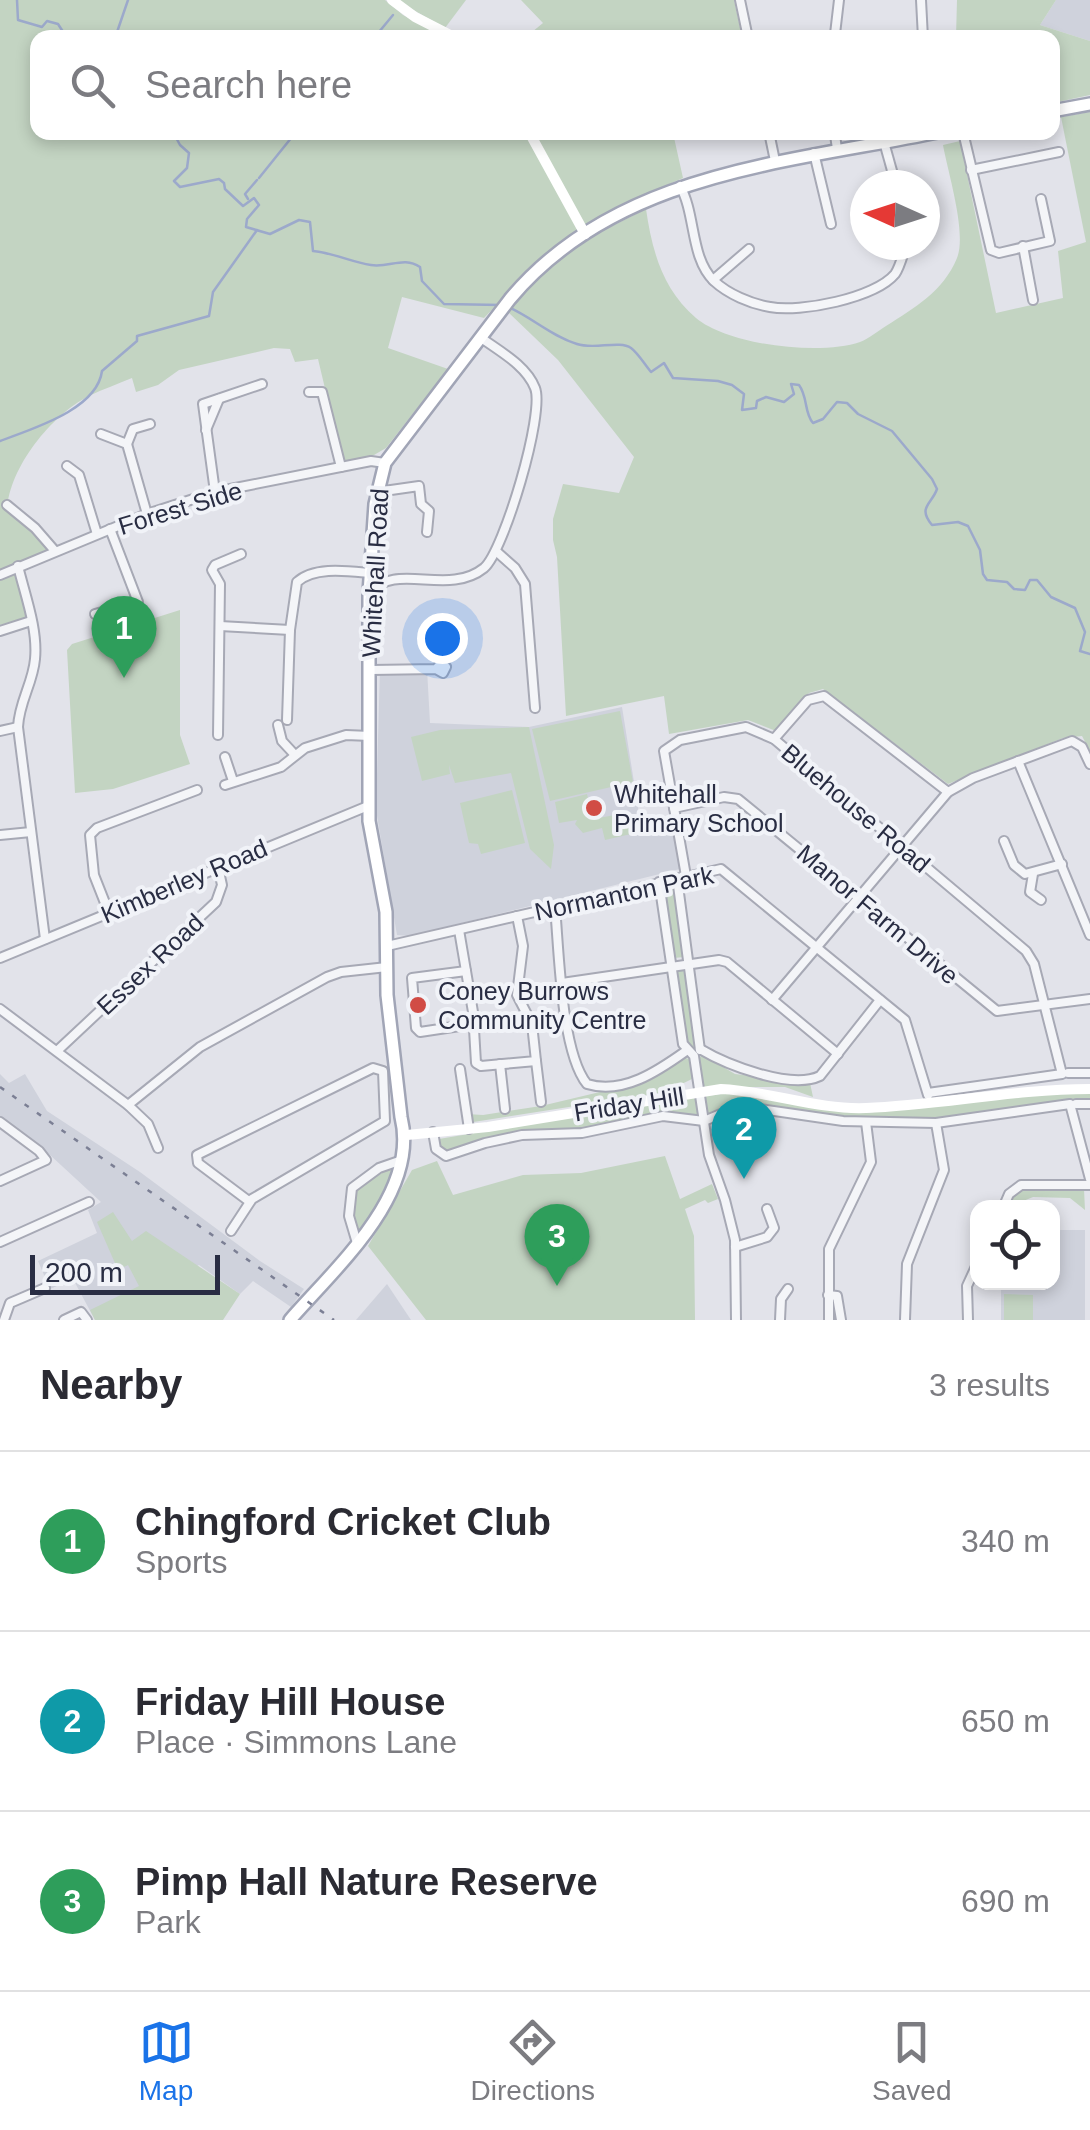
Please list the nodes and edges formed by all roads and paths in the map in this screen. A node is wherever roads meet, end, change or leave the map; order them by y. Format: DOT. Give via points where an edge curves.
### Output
graph roads {
  1 [pos="392,0"];
  2 [pos="740,0"];
  3 [pos="839,0"];
  4 [pos="921,0"];
  5 [pos="440,30"];
  6 [pos="746,30"];
  7 [pos="836,30"];
  8 [pos="923,30"];
  9 [pos="1090,104"];
  10 [pos="1060,110"];
  11 [pos="533,140"];
  12 [pos="771,140"];
  13 [pos="828,140"];
  14 [pos="840,140"];
  15 [pos="864,140"];
  16 [pos="892,140"];
  17 [pos="965,140"];
  18 [pos="836,142"];
  19 [pos="1059,152"];
  20 [pos="814,153"];
  21 [pos="775,161"];
  22 [pos="895,170"];
  23 [pos="971,170"];
  24 [pos="680,186"];
  25 [pos="1041,199"];
  26 [pos="831,224"];
  27 [pos="585,234"];
  28 [pos="1023,246"];
  29 [pos="749,250"];
  30 [pos="900,260"];
  31 [pos="713,280"];
  32 [pos="1033,300"];
  33 [pos="480,337"];
  34 [pos="262,384"];
  35 [pos="309,392"];
  36 [pos="150,424"];
  37 [pos="101,434"];
  38 [pos="127,444"];
  39 [pos="68,466"];
  40 [pos="341,468"];
  41 [pos="382,470"];
  42 [pos="216,492"];
  43 [pos="377,492"];
  44 [pos="8,506"];
  45 [pos="148,514"];
  46 [pos="110,529"];
  47 [pos="427,532"];
  48 [pos="97,534"];
  49 [pos="56,551"];
  50 [pos="498,552"];
  51 [pos="240,554"];
  52 [pos="18,566"];
  53 [pos="370,570"];
  54 [pos="0,574"];
  55 [pos="388,579"];
  56 [pos="369,594"];
  57 [pos="95,614"];
  58 [pos="31,621"];
  59 [pos="220,626"];
  60 [pos="290,630"];
  61 [pos="0,631"];
  62 [pos="436,669"];
  63 [pos="371,670"];
  64 [pos="535,708"];
  65 [pos="18,727"];
  66 [pos="0,731"];
  67 [pos="218,735"];
  68 [pos="370,736"];
  69 [pos="774,740"];
  70 [pos="295,755"];
  71 [pos="225,757"];
  72 [pos="1018,761"];
  73 [pos="1090,764"];
  74 [pos="196,790"];
  75 [pos="948,792"];
  76 [pos="368,806"];
  77 [pos="674,808"];
  78 [pos="31,832"];
  79 [pos="0,835"];
  80 [pos="1004,841"];
  81 [pos="902,846"];
  82 [pos="1062,864"];
  83 [pos="218,867"];
  84 [pos="1033,874"];
  85 [pos="681,877"];
  86 [pos="659,882"];
  87 [pos="859,897"];
  88 [pos="1040,900"];
  89 [pos="555,907"];
  90 [pos="109,913"];
  91 [pos="517,916"];
  92 [pos="459,930"];
  93 [pos="1090,935"];
  94 [pos="45,939"];
  95 [pos="387,946"];
  96 [pos="815,948"];
  97 [pos="0,958"];
  98 [pos="688,962"];
  99 [pos="671,966"];
  100 [pos="387,967"];
  101 [pos="466,971"];
  102 [pos="562,983"];
  103 [pos="1090,999"];
  104 [pos="772,1000"];
  105 [pos="880,1000"];
  106 [pos="1046,1006"];
  107 [pos="0,1009"];
  108 [pos="473,1024"];
  109 [pos="56,1051"];
  110 [pos="693,1052"];
  111 [pos="838,1054"];
  112 [pos="536,1061"];
  113 [pos="500,1064"];
  114 [pos="460,1069"];
  115 [pos="1090,1073"];
  116 [pos="1065,1074"];
  117 [pos="1090,1089"];
  118 [pos="699,1092"];
  119 [pos="392,1093"];
  120 [pos="929,1098"];
  121 [pos="541,1102"];
  122 [pos="128,1104"];
  123 [pos="1073,1104"];
  124 [pos="1090,1104"];
  125 [pos="505,1109"];
  126 [pos="704,1121"];
  127 [pos="0,1122"];
  128 [pos="866,1122"];
  129 [pos="936,1123"];
  130 [pos="469,1129"];
  131 [pos="433,1132"];
  132 [pos="406,1135"];
  133 [pos="158,1148"];
  134 [pos="402,1160"];
  135 [pos="0,1181"];
  136 [pos="1090,1182"];
  137 [pos="1006,1200"];
  138 [pos="89,1202"];
  139 [pos="250,1202"];
  140 [pos="767,1209"];
  141 [pos="231,1231"];
  142 [pos="0,1242"];
  143 [pos="357,1242"];
  144 [pos="735,1247"];
  145 [pos="970,1279"];
  146 [pos="45,1288"];
  147 [pos="788,1289"];
  148 [pos="828,1294"];
  149 [pos="84,1316"];
  150 [pos="4,1320"];
  151 [pos="64,1320"];
  152 [pos="290,1320"];
  153 [pos="736,1320"];
  154 [pos="780,1320"];
  155 [pos="829,1320"];
  156 [pos="841,1320"];
  157 [pos="906,1320"];
  158 [pos="968,1320"];
  1 -- 5 [label="main road"];
  2 -- 6 [label="street"];
  3 -- 7 [label="street"];
  4 -- 8 [label="street"];
  9 -- 10 [label="main road"];
  11 -- 27 [label="main road"];
  12 -- 21 [label="street"];
  13 -- 18 [label="street, Whitehall Road"];
  14 -- 18 [label="street, Whitehall Road"];
  15 -- 18 [label="main road, Whitehall Road"];
  16 -- 22 [label="street"];
  17 -- 23 [label="street"];
  18 -- 20 [label="main road, Whitehall Road"];
  19 -- 23 [label="street"];
  20 -- 21 [label="main road, Whitehall Road"];
  20 -- 26 [label="street"];
  21 -- 24 [label="main road, Whitehall Road"];
  23 -- 28 [label="street" via="992,250"];
  24 -- 27 [label="main road, Whitehall Road"];
  24 -- 31 [label="street"];
  25 -- 28 [label="street" via="1050,242"];
  27 -- 33 [label="main road, Whitehall Road" via="528,277"];
  28 -- 32 [label="street"];
  29 -- 31 [label="street"];
  30 -- 31 [label="street" via="875,290 814,306 773,308"];
  33 -- 41 [label="main road, Whitehall Road"];
  33 -- 50 [label="street" via="523,370 538,402"];
  34 -- 42 [label="street" via="203,404"];
  35 -- 40 [label="street" via="322,392"];
  36 -- 38 [label="street" via="132,429"];
  37 -- 38 [label="street"];
  38 -- 45 [label="street"];
  39 -- 48 [label="street" via="79,476"];
  40 -- 41 [label="street, Forest Side" via="366,462"];
  40 -- 42 [label="street, Forest Side"];
  41 -- 43 [label="main road, Whitehall Road"];
  42 -- 45 [label="street, Forest Side"];
  43 -- 47 [label="street" via="420,486 421,504 429,511"];
  43 -- 53 [label="main road, Whitehall Road"];
  44 -- 49 [label="street"];
  45 -- 46 [label="street, Forest Side"];
  46 -- 48 [label="street, Forest Side"];
  46 -- 57 [label="street" via="138,602"];
  48 -- 49 [label="street, Forest Side"];
  49 -- 52 [label="street, Forest Side"];
  50 -- 55 [label="street" via="462,580"];
  50 -- 64 [label="street" via="525,584"];
  51 -- 59 [label="street" via="213,568 220,584"];
  52 -- 54 [label="street, Forest Side"];
  52 -- 58 [label="street"];
  53 -- 55 [label="street"];
  53 -- 56 [label="main road, Whitehall Road"];
  53 -- 60 [label="street" via="303,576 294,590"];
  55 -- 56 [label="street"];
  56 -- 63 [label="main road, Whitehall Road"];
  58 -- 61 [label="street"];
  58 -- 65 [label="street" via="35,658"];
  59 -- 60 [label="street"];
  59 -- 67 [label="street"];
  60 -- 70 [label="street" via="282,741"];
  62 -- 63 [label="street"];
  63 -- 68 [label="main road, Whitehall Road"];
  65 -- 66 [label="street"];
  65 -- 78 [label="street"];
  68 -- 70 [label="street" via="346,735"];
  68 -- 76 [label="main road, Whitehall Road"];
  69 -- 75 [label="street" via="808,700 824,696"];
  69 -- 77 [label="street, Bluehouse Road" via="746,727 674,742 664,755"];
  69 -- 81 [label="street, Bluehouse Road"];
  70 -- 71 [label="street" via="281,767 229,783"];
  72 -- 73 [label="street" via="1072,741"];
  72 -- 75 [label="street"];
  72 -- 82 [label="street"];
  74 -- 90 [label="street" via="90,835 94,875"];
  75 -- 81 [label="street"];
  76 -- 83 [label="street, Kimberley Road"];
  76 -- 95 [label="main road, Whitehall Road"];
  77 -- 85 [label="street, Bluehouse Road"];
  77 -- 87 [label="street, Manor Farm Drive" via="738,799"];
  78 -- 79 [label="street"];
  78 -- 94 [label="street"];
  80 -- 84 [label="street" via="1020,872"];
  81 -- 87 [label="street"];
  81 -- 106 [label="street, Bluehouse Road" via="1026,952"];
  82 -- 84 [label="street"];
  82 -- 93 [label="street"];
  83 -- 90 [label="street, Kimberley Road"];
  83 -- 109 [label="street, Essex Road" via="222,885 216,902"];
  84 -- 88 [label="street" via="1030,892"];
  85 -- 86 [label="street, Normanton Park"];
  85 -- 96 [label="street, Normanton Park" via="721,869"];
  85 -- 98 [label="street, Bluehouse Road"];
  86 -- 89 [label="street, Normanton Park"];
  86 -- 99 [label="street"];
  87 -- 96 [label="street"];
  87 -- 106 [label="street, Manor Farm Drive" via="997,1012"];
  89 -- 91 [label="street, Normanton Park"];
  89 -- 102 [label="street"];
  90 -- 94 [label="street, Kimberley Road"];
  91 -- 92 [label="street, Normanton Park"];
  91 -- 112 [label="street" via="523,946 518,995 532,1024"];
  92 -- 95 [label="street, Normanton Park"];
  92 -- 101 [label="street"];
  94 -- 97 [label="street, Kimberley Road"];
  95 -- 100 [label="main road, Whitehall Road"];
  96 -- 104 [label="street"];
  96 -- 105 [label="street, Normanton Park"];
  98 -- 99 [label="street"];
  98 -- 104 [label="street" via="727,962"];
  98 -- 110 [label="street, Bluehouse Road"];
  99 -- 102 [label="street"];
  99 -- 110 [label="street"];
  100 -- 119 [label="main road, Whitehall Road"];
  100 -- 122 [label="street" via="327,977 186,1056"];
  101 -- 108 [label="street"];
  101 -- 108 [label="street" via="412,978 416,1028"];
  102 -- 110 [label="street" via="587,1084 646,1078"];
  103 -- 106 [label="street, Manor Farm Drive"];
  104 -- 111 [label="street"];
  105 -- 111 [label="street"];
  105 -- 120 [label="street, Normanton Park" via="911,1030"];
  106 -- 116 [label="street, Bluehouse Road"];
  107 -- 109 [label="street"];
  108 -- 113 [label="street" via="476,1063"];
  109 -- 122 [label="street"];
  110 -- 111 [label="street" via="742,1070 809,1081"];
  110 -- 118 [label="street"];
  112 -- 113 [label="street"];
  112 -- 121 [label="street"];
  113 -- 125 [label="street"];
  114 -- 130 [label="street"];
  115 -- 116 [label="street"];
  116 -- 120 [label="street"];
  117 -- 120 [label="main road, Friday Hill"];
  118 -- 120 [label="main road, Friday Hill" via="750,1090 847,1108"];
  118 -- 126 [label="street"];
  118 -- 130 [label="main road, Friday Hill"];
  119 -- 132 [label="main road, Whitehall Road"];
  119 -- 139 [label="street" via="380,1126"];
  119 -- 139 [label="street" via="383,1071 373,1068 196,1155"];
  122 -- 133 [label="street" via="148,1124"];
  123 -- 124 [label="street"];
  123 -- 129 [label="street"];
  123 -- 136 [label="street"];
  126 -- 128 [label="street" via="753,1105"];
  126 -- 131 [label="street" via="663,1116 582,1133 522,1135 446,1156 438,1152"];
  126 -- 144 [label="street"];
  127 -- 135 [label="street" via="46,1160"];
  128 -- 129 [label="street"];
  128 -- 148 [label="street" via="872,1157 829,1249"];
  129 -- 157 [label="street" via="944,1170 907,1264"];
  130 -- 131 [label="main road, Friday Hill"];
  131 -- 132 [label="main road, Friday Hill"];
  132 -- 134 [label="main road, Whitehall Road"];
  134 -- 143 [label="main road, Whitehall Road" via="387,1199"];
  134 -- 143 [label="street" via="352,1188"];
  136 -- 137 [label="street" via="1021,1185"];
  138 -- 142 [label="street"];
  139 -- 141 [label="street"];
  140 -- 144 [label="street" via="774,1228"];
  143 -- 152 [label="main road, Whitehall Road"];
  144 -- 153 [label="street"];
  145 -- 158 [label="street"];
  146 -- 150 [label="street" via="10,1303"];
  147 -- 154 [label="street"];
  148 -- 155 [label="street"];
  148 -- 156 [label="street" via="838,1298"];
  149 -- 151 [label="street"];
}
